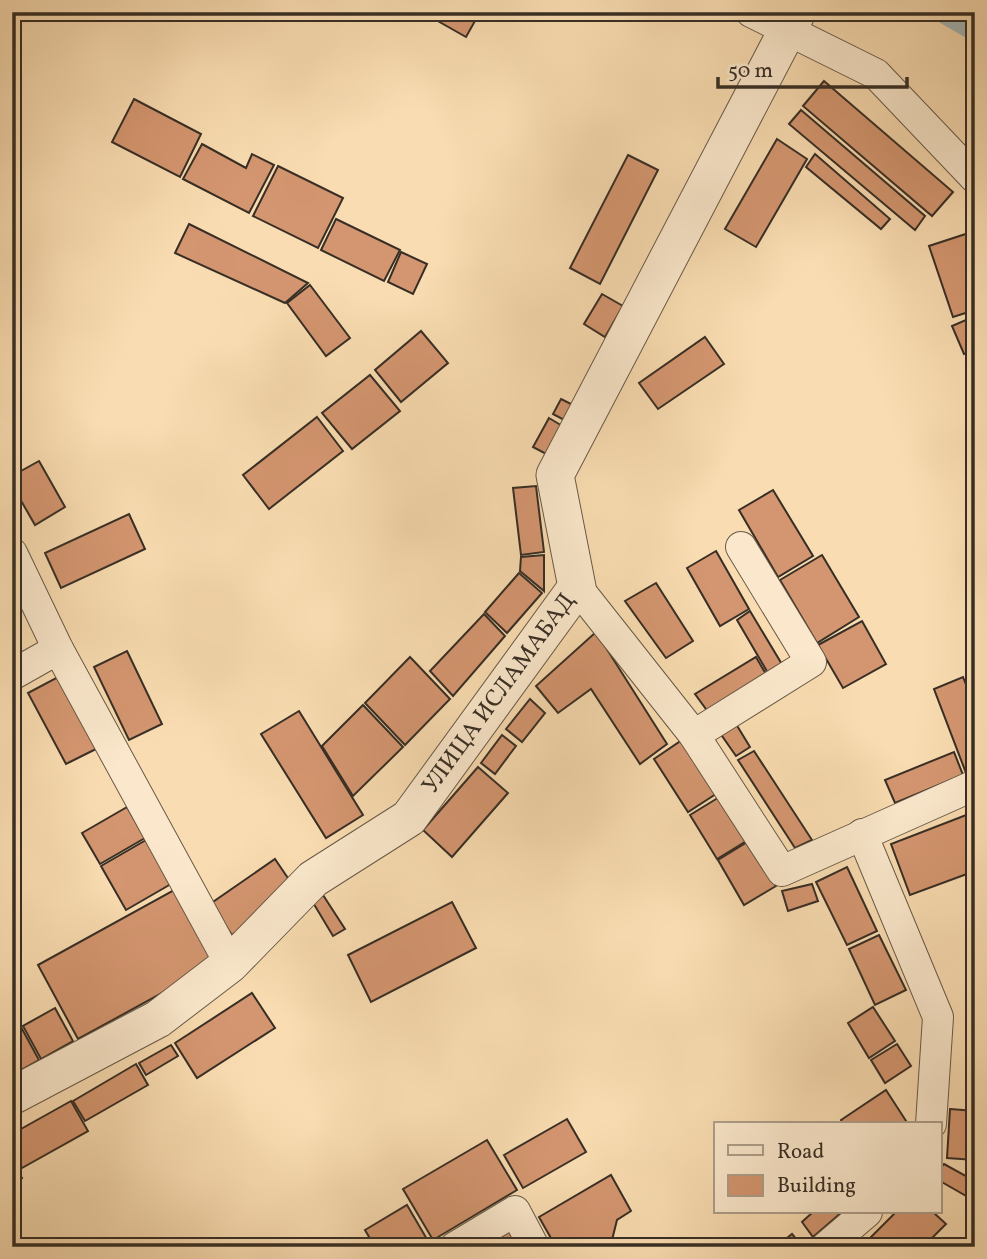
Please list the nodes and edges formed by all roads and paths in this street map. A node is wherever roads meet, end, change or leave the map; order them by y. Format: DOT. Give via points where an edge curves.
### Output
graph roads {
  1 [pos="751,12"];
  2 [pos="792,21"];
  3 [pos="975,178"];
  4 [pos="741,547"];
  5 [pos="12,553"];
  6 [pos="578,587"];
  7 [pos="58,649"];
  8 [pos="12,675"];
  9 [pos="694,736"];
  10 [pos="975,785"];
  11 [pos="862,834"];
  12 [pos="230,964"];
  13 [pos="12,1096"];
  14 [pos="931,1122"];
  15 [pos="865,1214"];
  16 [pos="455,1247"];
  17 [pos="534,1247"];
  18 [pos="825,1247"];
  1 -- 2 [label="street"];
  2 -- 3 [label="street" via="876,74"];
  2 -- 6 [label="street, УЛИЦА ИСЛАМАБАД" via="555,475"];
  4 -- 9 [label="street" via="811,662"];
  5 -- 7 [label="street"];
  6 -- 9 [label="street"];
  6 -- 12 [label="street, УЛИЦА ИСЛАМАБАД" via="409,818 313,879"];
  7 -- 8 [label="street"];
  7 -- 12 [label="street"];
  9 -- 11 [label="street" via="782,871"];
  10 -- 11 [label="street"];
  11 -- 14 [label="street" via="938,1017"];
  12 -- 13 [label="street, УЛИЦА ИСЛАМАБАД" via="158,1019"];
  15 -- 18 [label="street"];
  16 -- 17 [label="street" via="515,1211"];
}
